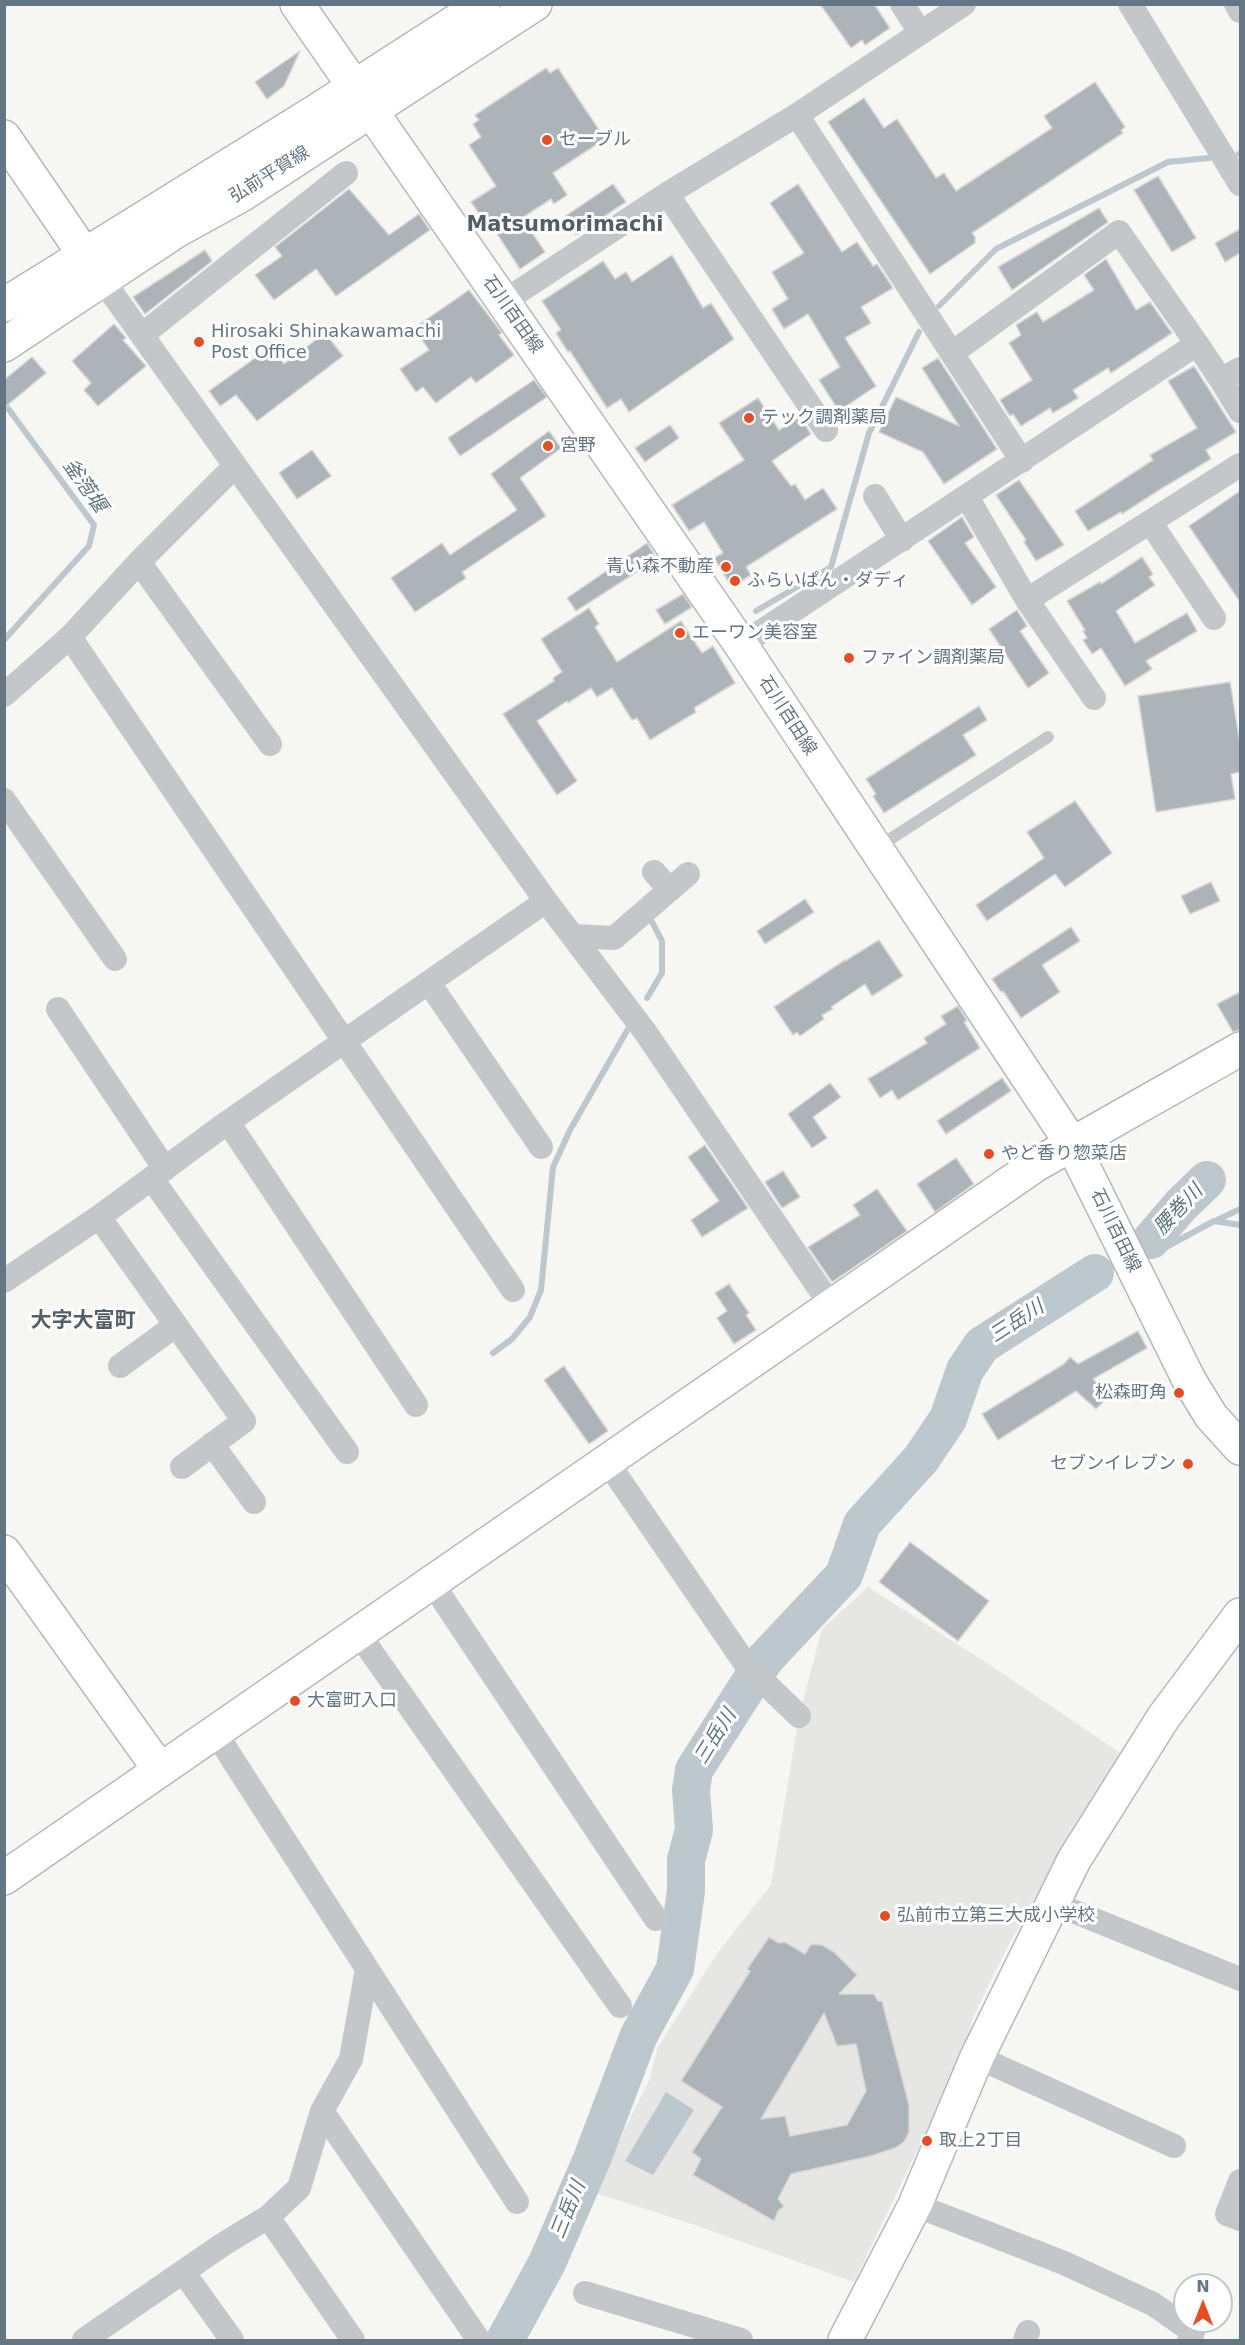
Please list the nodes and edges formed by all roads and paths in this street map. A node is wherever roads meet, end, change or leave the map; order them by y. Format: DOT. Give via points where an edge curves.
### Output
graph roads {
  1 [pos="297,4"];
  2 [pos="483,4"];
  3 [pos="535,4"];
  4 [pos="902,4"];
  5 [pos="964,4"];
  6 [pos="1130,4"];
  7 [pos="1236,4"];
  8 [pos="1240,11"];
  9 [pos="920,32"];
  10 [pos="362,99"];
  11 [pos="797,115"];
  12 [pos="4,137"];
  13 [pos="346,173"];
  14 [pos="1240,184"];
  15 [pos="667,194"];
  16 [pos="84,254"];
  17 [pos="103,280"];
  18 [pos="503,302"];
  19 [pos="4,305"];
  20 [pos="142,335"];
  21 [pos="1197,344"];
  22 [pos="4,345"];
  23 [pos="952,353"];
  24 [pos="1231,375"];
  25 [pos="1240,411"];
  26 [pos="826,430"];
  27 [pos="1022,461"];
  28 [pos="1240,465"];
  29 [pos="235,466"];
  30 [pos="875,496"];
  31 [pos="967,497"];
  32 [pos="1150,522"];
  33 [pos="902,540"];
  34 [pos="139,562"];
  35 [pos="1027,600"];
  36 [pos="1214,618"];
  37 [pos="70,637"];
  38 [pos="741,645"];
  39 [pos="4,695"];
  40 [pos="1094,698"];
  41 [pos="1048,737"];
  42 [pos="270,744"];
  43 [pos="4,800"];
  44 [pos="875,849"];
  45 [pos="671,878"];
  46 [pos="546,901"];
  47 [pos="573,936"];
  48 [pos="115,959"];
  49 [pos="429,982"];
  50 [pos="58,1009"];
  51 [pos="343,1042"];
  52 [pos="1240,1049"];
  53 [pos="228,1122"];
  54 [pos="1072,1144"];
  55 [pos="541,1148"];
  56 [pos="158,1174"];
  57 [pos="99,1217"];
  58 [pos="4,1281"];
  59 [pos="513,1290"];
  60 [pos="832,1307"];
  61 [pos="176,1325"];
  62 [pos="120,1366"];
  63 [pos="416,1405"];
  64 [pos="212,1444"];
  65 [pos="1240,1448"];
  66 [pos="347,1452"];
  67 [pos="608,1463"];
  68 [pos="182,1467"];
  69 [pos="254,1502"];
  70 [pos="4,1552"];
  71 [pos="432,1583"];
  72 [pos="1240,1615"];
  73 [pos="358,1633"];
  74 [pos="799,1716"];
  75 [pos="215,1732"];
  76 [pos="160,1770"];
  77 [pos="4,1878"];
  78 [pos="1053,1903"];
  79 [pos="656,1918"];
  80 [pos="367,1969"];
  81 [pos="1240,1978"];
  82 [pos="620,2006"];
  83 [pos="977,2057"];
  84 [pos="322,2111"];
  85 [pos="1174,2146"];
  86 [pos="1240,2181"];
  87 [pos="517,2202"];
  88 [pos="915,2205"];
  89 [pos="268,2217"];
  90 [pos="1240,2219"];
  91 [pos="184,2273"];
  92 [pos="585,2294"];
  93 [pos="478,2339"];
  94 [pos="84,2340"];
  95 [pos="231,2340"];
  96 [pos="353,2340"];
  97 [pos="741,2340"];
  98 [pos="845,2340"];
  99 [pos="1189,2340"];
  1 -- 10 [label="main road, 石川百田線"];
  2 -- 10 [label="main road, 弘前平賀線"];
  3 -- 10 [label="main road, 弘前平賀線"];
  4 -- 9 [label="street"];
  5 -- 9 [label="street"];
  6 -- 14 [label="street"];
  7 -- 8 [label="street"];
  9 -- 11 [label="street"];
  10 -- 16 [label="main road, 弘前平賀線"];
  10 -- 17 [label="main road, 弘前平賀線" via="243,194 176,231"];
  10 -- 18 [label="main road, 石川百田線"];
  11 -- 15 [label="street"];
  11 -- 23 [label="street"];
  12 -- 16 [label="main road"];
  13 -- 20 [label="street"];
  15 -- 18 [label="street"];
  15 -- 26 [label="street"];
  16 -- 17 [label="street"];
  16 -- 19 [label="main road, 弘前平賀線"];
  17 -- 20 [label="street"];
  17 -- 22 [label="main road, 弘前平賀線"];
  18 -- 38 [label="main road, 石川百田線"];
  20 -- 29 [label="street"];
  21 -- 23 [label="street" via="1119,232"];
  21 -- 24 [label="street"];
  21 -- 27 [label="street"];
  23 -- 27 [label="street"];
  24 -- 25 [label="street"];
  27 -- 31 [label="street"];
  28 -- 32 [label="street"];
  29 -- 34 [label="street"];
  29 -- 46 [label="street"];
  30 -- 33 [label="street"];
  31 -- 33 [label="street"];
  31 -- 35 [label="street"];
  32 -- 35 [label="street"];
  32 -- 36 [label="street"];
  33 -- 38 [label="street"];
  34 -- 37 [label="street"];
  34 -- 42 [label="street"];
  35 -- 40 [label="street"];
  37 -- 39 [label="street"];
  37 -- 51 [label="street"];
  38 -- 44 [label="main road, 石川百田線"];
  41 -- 44 [label="lane"];
  43 -- 48 [label="street"];
  44 -- 54 [label="main road, 石川百田線"];
  45 -- 47 [label="street" via="614,938"];
  46 -- 47 [label="street"];
  46 -- 49 [label="street"];
  47 -- 60 [label="street" via="646,1033"];
  49 -- 51 [label="street"];
  49 -- 55 [label="street"];
  50 -- 56 [label="street"];
  51 -- 53 [label="street"];
  51 -- 59 [label="street"];
  52 -- 54 [label="main road"];
  53 -- 56 [label="street"];
  53 -- 63 [label="street"];
  54 -- 60 [label="main road" via="1037,1164"];
  54 -- 65 [label="main road, 石川百田線" via="1189,1380 1211,1416"];
  56 -- 57 [label="street"];
  56 -- 66 [label="street"];
  57 -- 58 [label="street"];
  57 -- 61 [label="street"];
  60 -- 67 [label="main road"];
  61 -- 62 [label="street"];
  61 -- 64 [label="street" via="244,1421"];
  64 -- 68 [label="street"];
  64 -- 69 [label="street"];
  67 -- 71 [label="main road"];
  67 -- 74 [label="street" via="755,1675"];
  70 -- 76 [label="main road"];
  71 -- 73 [label="main road"];
  71 -- 79 [label="street"];
  72 -- 78 [label="main road" via="1163,1718 1074,1860"];
  73 -- 75 [label="main road"];
  73 -- 82 [label="street"];
  75 -- 76 [label="main road"];
  75 -- 80 [label="street"];
  76 -- 77 [label="main road"];
  78 -- 81 [label="street"];
  78 -- 83 [label="main road"];
  80 -- 84 [label="street" via="351,2059"];
  80 -- 87 [label="street"];
  83 -- 85 [label="street"];
  83 -- 88 [label="main road"];
  84 -- 89 [label="street" via="299,2188"];
  84 -- 93 [label="street"];
  86 -- 90 [label="street" via="1227,2214"];
  88 -- 98 [label="main road"];
  88 -- 99 [label="street" via="1064,2263 1153,2304 1193,2332"];
  89 -- 91 [label="street"];
  89 -- 96 [label="street"];
  91 -- 94 [label="street"];
  91 -- 95 [label="street"];
  92 -- 97 [label="street"];
}
